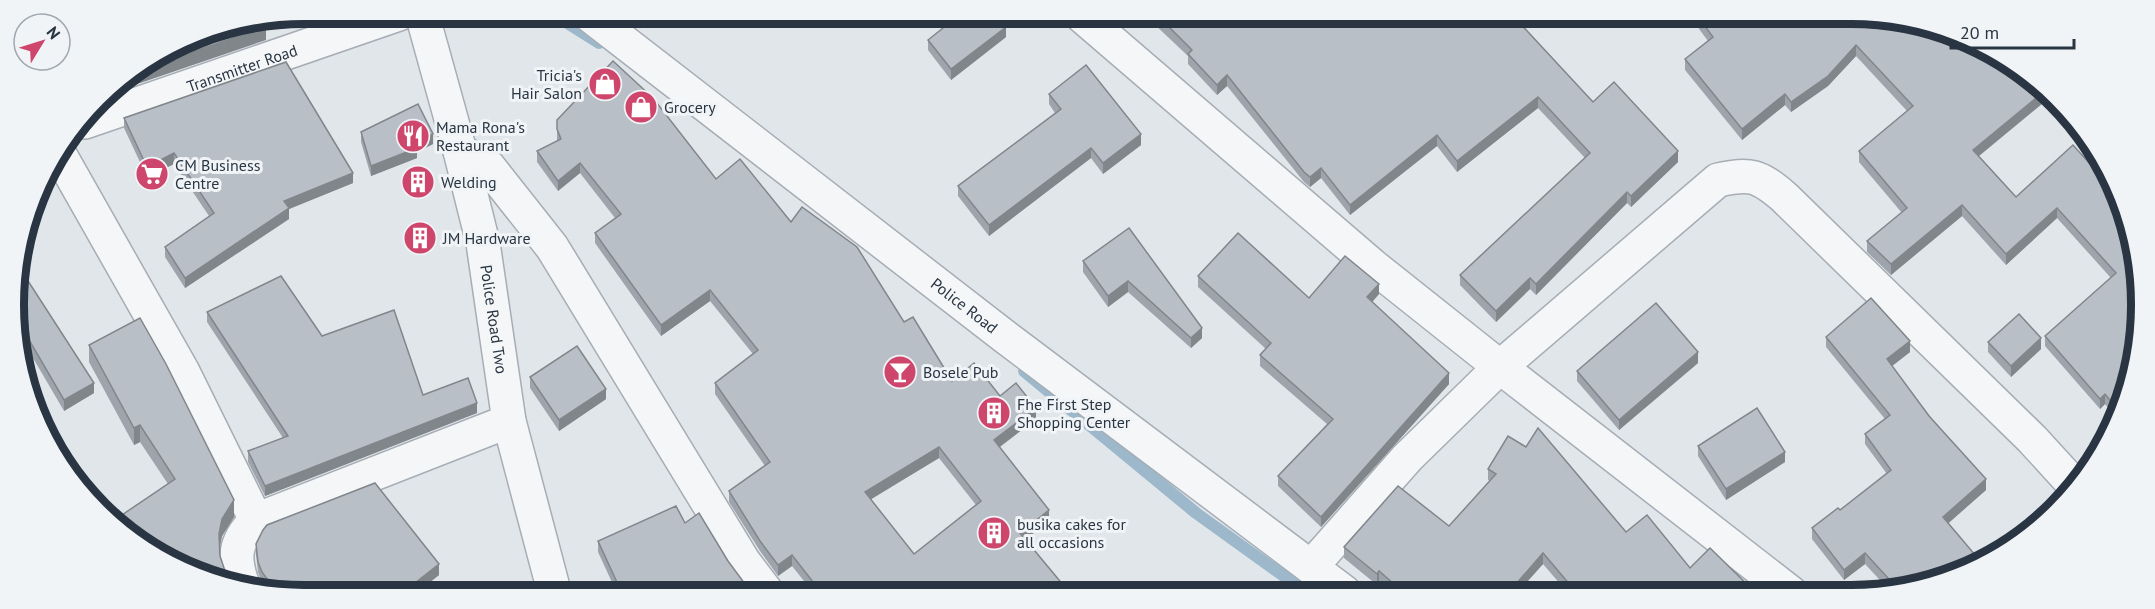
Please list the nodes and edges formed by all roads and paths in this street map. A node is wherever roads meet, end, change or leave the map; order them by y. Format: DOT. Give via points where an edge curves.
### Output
graph roads {
  1 [pos="370,24"];
  2 [pos="425,24"];
  3 [pos="600,24"];
  4 [pos="1091,24"];
  5 [pos="95,118"];
  6 [pos="460,151"];
  7 [pos="64,161"];
  8 [pos="1500,368"];
  9 [pos="509,421"];
  10 [pos="2069,480"];
  11 [pos="256,520"];
  12 [pos="1311,567"];
  13 [pos="240,577"];
  14 [pos="553,585"];
  15 [pos="761,585"];
  16 [pos="1335,585"];
  17 [pos="1781,585"];
  1 -- 5 [label="street, Transmitter Road"];
  2 -- 6 [label="street, Police Road Two"];
  3 -- 12 [label="street, Police Road"];
  4 -- 8 [label="street" via="1373,266"];
  6 -- 9 [label="street, Police Road Two" via="483,243"];
  6 -- 15 [label="street" via="488,166 552,248"];
  7 -- 11 [label="street" via="183,372"];
  8 -- 10 [label="street" via="1718,180 1741,175 1763,180 1784,197 2032,439"];
  8 -- 12 [label="street" via="1407,458"];
  8 -- 17 [label="street"];
  9 -- 11 [label="street"];
  9 -- 14 [label="street, Police Road Two"];
  11 -- 13 [label="street" via="244,532 237,549"];
  12 -- 16 [label="street, Police Road"];
}
